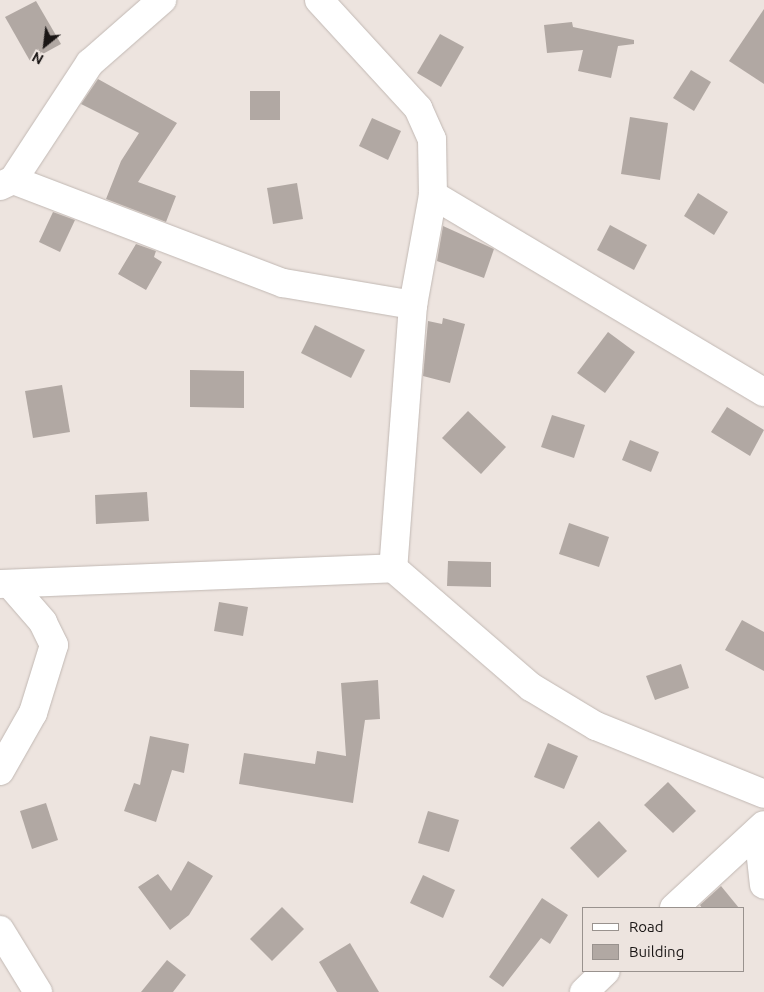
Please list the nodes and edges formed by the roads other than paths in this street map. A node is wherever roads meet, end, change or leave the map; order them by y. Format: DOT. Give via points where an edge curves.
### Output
graph roads {
  1 [pos="162,0"];
  2 [pos="319,0"];
  3 [pos="7,183"];
  4 [pos="433,195"];
  5 [pos="413,305"];
  6 [pos="764,392"];
  7 [pos="392,568"];
  8 [pos="5,584"];
  9 [pos="0,771"];
  10 [pos="764,794"];
  11 [pos="761,828"];
  12 [pos="764,885"];
  13 [pos="675,907"];
  14 [pos="0,930"];
  15 [pos="605,972"];
  16 [pos="38,992"];
  17 [pos="584,992"];
  1 -- 3 [label="street" via="90,63"];
  2 -- 4 [label="street" via="418,108 432,139"];
  3 -- 5 [label="street" via="283,282"];
  4 -- 5 [label="street"];
  4 -- 6 [label="street"];
  5 -- 7 [label="street"];
  7 -- 8 [label="street"];
  7 -- 10 [label="street" via="531,687 596,726"];
  8 -- 9 [label="street" via="43,622 54,645 33,713"];
  11 -- 12 [label="street"];
  11 -- 13 [label="street"];
  14 -- 16 [label="street"];
  15 -- 17 [label="street"];
}
